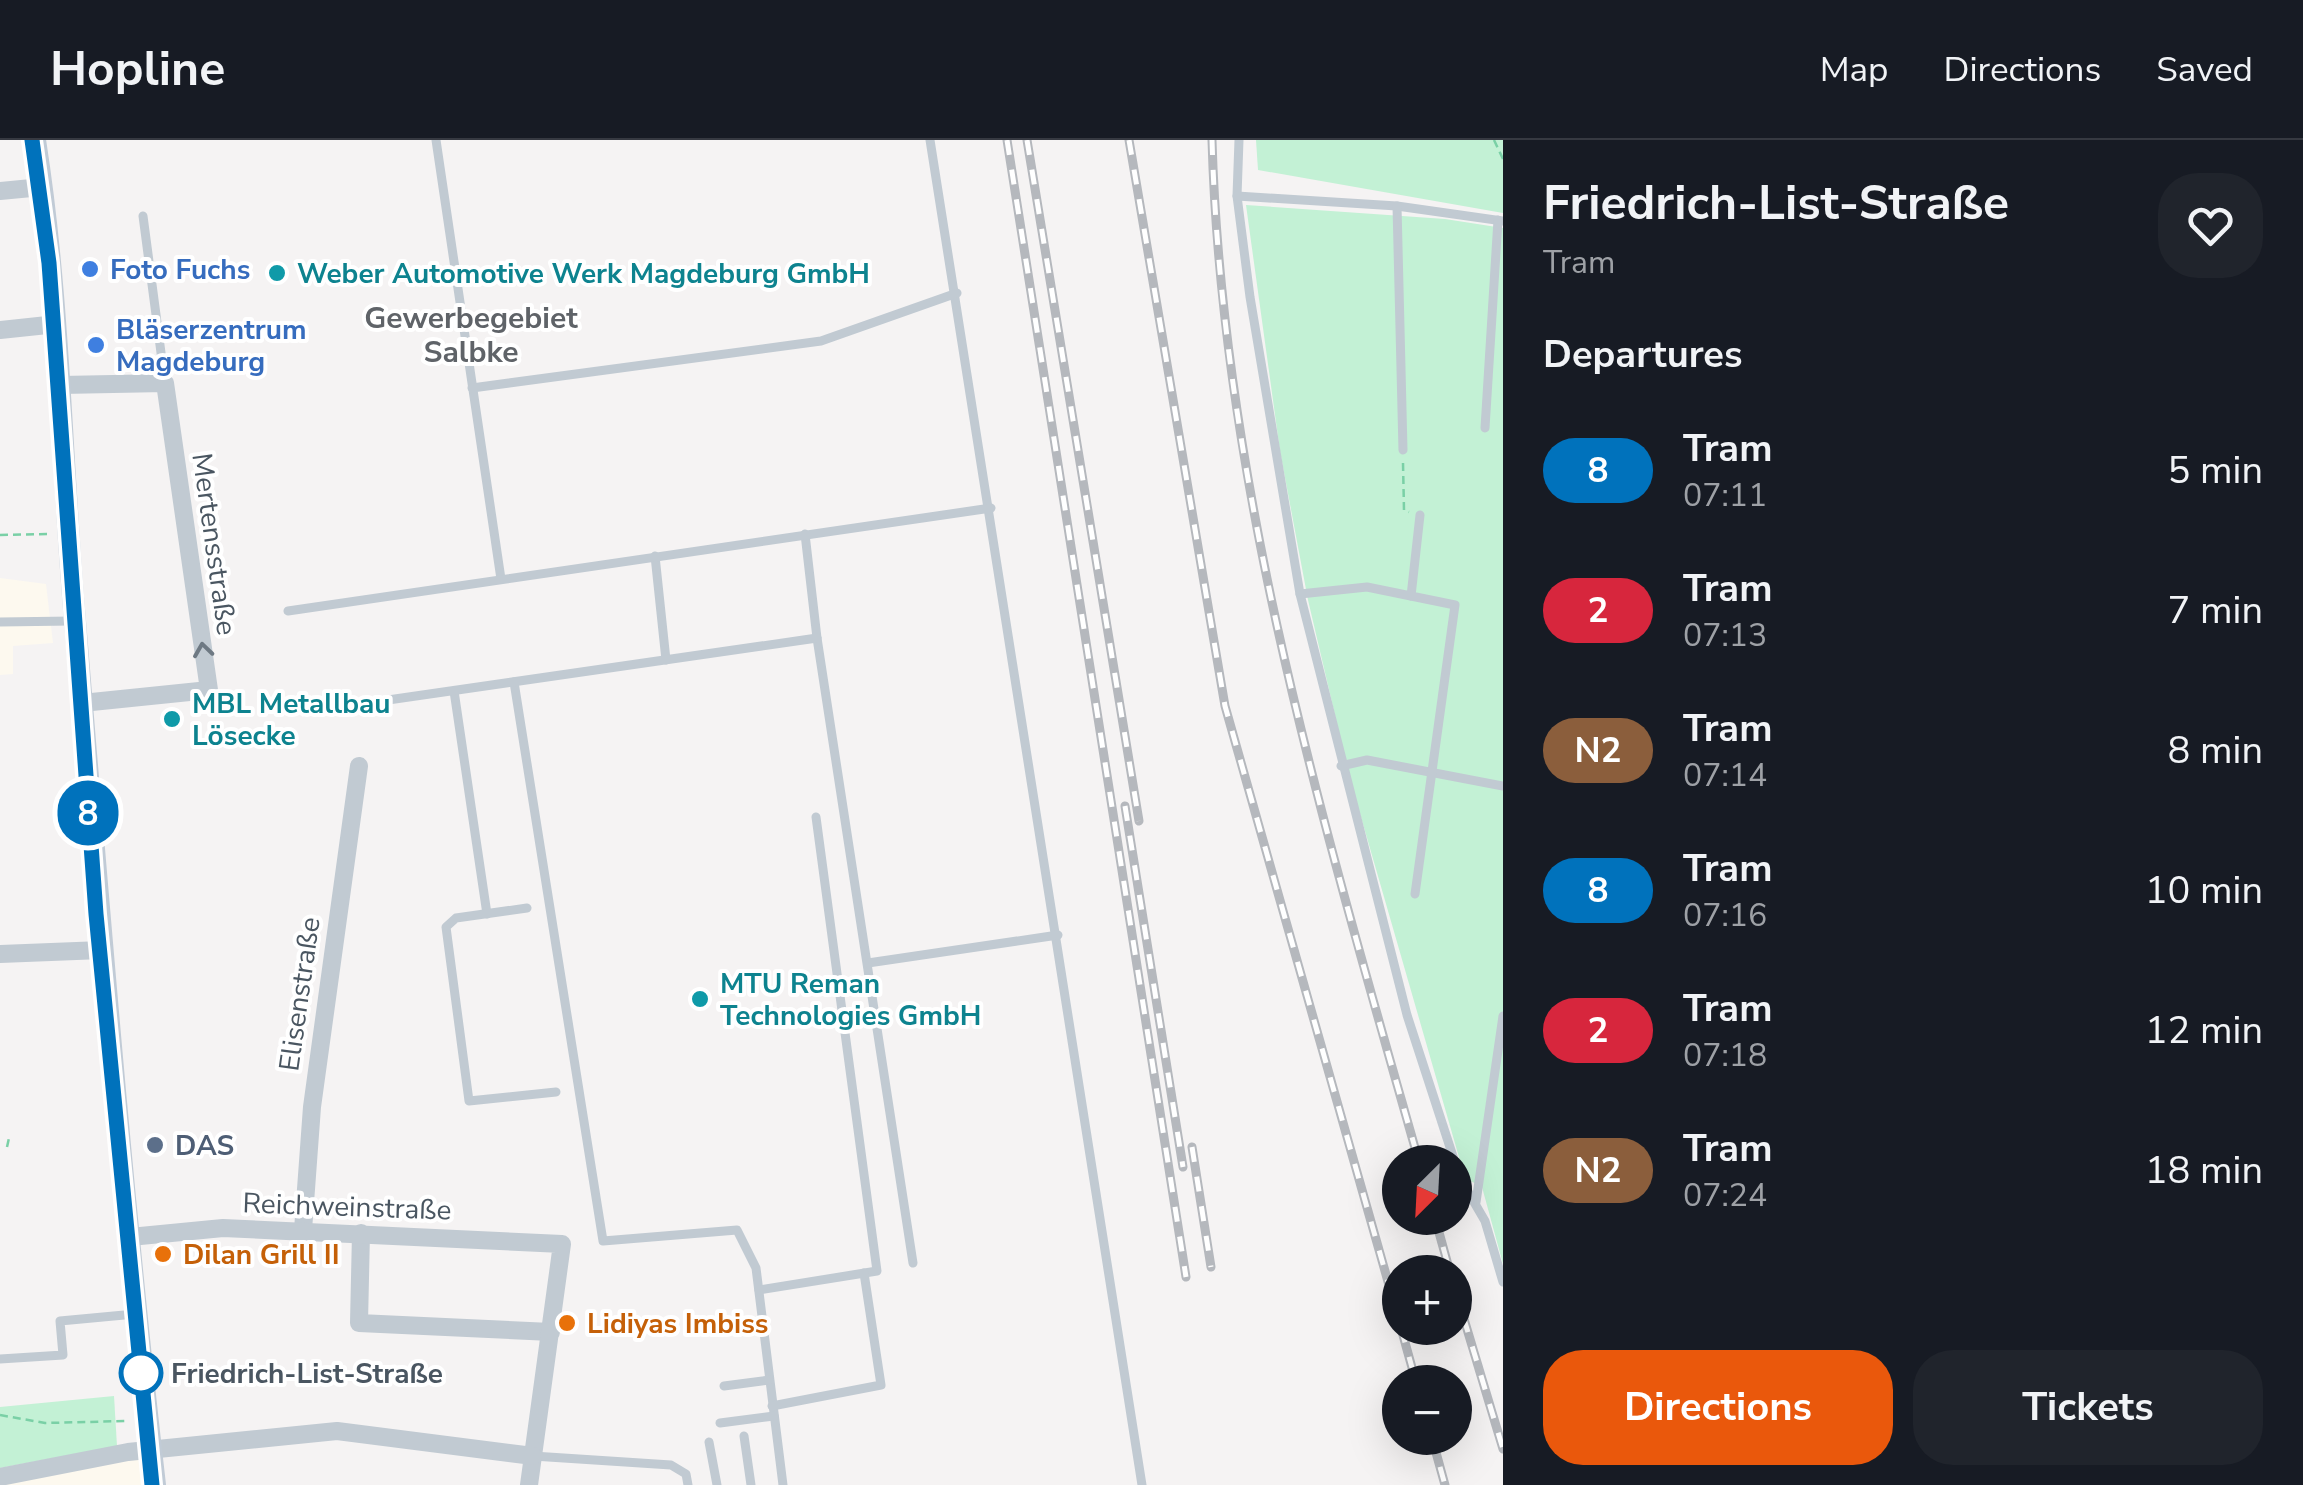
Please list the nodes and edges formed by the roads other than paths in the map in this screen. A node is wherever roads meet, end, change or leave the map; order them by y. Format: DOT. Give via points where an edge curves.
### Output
graph roads {
  1 [pos="35,140"];
  2 [pos="436,140"];
  3 [pos="930,140"];
  4 [pos="1239,140"];
  5 [pos="42,187"];
  6 [pos="0,191"];
  7 [pos="1237,196"];
  8 [pos="1397,206"];
  9 [pos="143,216"];
  10 [pos="1500,220"];
  11 [pos="956,293"];
  12 [pos="57,324"];
  13 [pos="0,330"];
  14 [pos="164,384"];
  15 [pos="61,386"];
  16 [pos="472,388"];
  17 [pos="1484,428"];
  18 [pos="1403,450"];
  19 [pos="991,508"];
  20 [pos="1420,515"];
  21 [pos="805,534"];
  22 [pos="655,556"];
  23 [pos="501,579"];
  24 [pos="1300,594"];
  25 [pos="1412,596"];
  26 [pos="288,611"];
  27 [pos="75,621"];
  28 [pos="0,622"];
  29 [pos="817,638"];
  30 [pos="666,660"];
  31 [pos="514,682"];
  32 [pos="454,690"];
  33 [pos="82,702"];
  34 [pos="305,712"];
  35 [pos="359,766"];
  36 [pos="1341,766"];
  37 [pos="1430,772"];
  38 [pos="1503,786"];
  39 [pos="816,816"];
  40 [pos="1415,894"];
  41 [pos="527,908"];
  42 [pos="487,914"];
  43 [pos="1058,936"];
  44 [pos="102,950"];
  45 [pos="0,954"];
  46 [pos="868,964"];
  47 [pos="1503,1016"];
  48 [pos="556,1092"];
  49 [pos="1476,1203"];
  50 [pos="304,1230"];
  51 [pos="361,1233"];
  52 [pos="130,1237"];
  53 [pos="913,1263"];
  54 [pos="864,1273"];
  55 [pos="1503,1282"];
  56 [pos="759,1290"];
  57 [pos="138,1314"];
  58 [pos="551,1332"];
  59 [pos="0,1359"];
  60 [pos="769,1380"];
  61 [pos="724,1386"];
  62 [pos="773,1411"];
  63 [pos="720,1424"];
  64 [pos="744,1436"];
  65 [pos="709,1442"];
  66 [pos="152,1449"];
  67 [pos="533,1456"];
  68 [pos="0,1477"];
  69 [pos="26,1479"];
  70 [pos="156,1485"];
  71 [pos="529,1485"];
  72 [pos="688,1485"];
  73 [pos="716,1485"];
  74 [pos="751,1485"];
  75 [pos="784,1485"];
  76 [pos="1142,1485"];
  1 -- 5 [label="main road"];
  2 -- 16 [label="lane"];
  3 -- 11 [label="lane"];
  4 -- 7 [label="lane"];
  5 -- 6 [label="street"];
  5 -- 12 [label="main road"];
  7 -- 8 [label="lane"];
  7 -- 24 [label="lane"];
  8 -- 10 [label="lane"];
  8 -- 18 [label="lane"];
  9 -- 14 [label="lane"];
  10 -- 17 [label="lane"];
  11 -- 16 [label="lane" via="821,342"];
  11 -- 19 [label="lane"];
  12 -- 13 [label="street"];
  12 -- 15 [label="main road"];
  14 -- 15 [label="street"];
  33 -- 14 [label="street, Mertensstraße, one-way" via="208,690"];
  15 -- 27 [label="main road"];
  16 -- 23 [label="lane"];
  19 -- 21 [label="lane"];
  19 -- 43 [label="lane"];
  20 -- 25 [label="lane"];
  21 -- 22 [label="lane"];
  21 -- 29 [label="lane"];
  22 -- 23 [label="lane"];
  22 -- 30 [label="lane"];
  23 -- 26 [label="lane"];
  24 -- 25 [label="lane" via="1367,587"];
  24 -- 36 [label="lane"];
  25 -- 37 [label="lane" via="1455,605"];
  27 -- 28 [label="lane"];
  27 -- 33 [label="main road"];
  29 -- 30 [label="lane"];
  29 -- 46 [label="lane"];
  30 -- 31 [label="lane"];
  31 -- 32 [label="lane"];
  31 -- 56 [label="lane" via="604,1242 737,1230"];
  32 -- 34 [label="lane"];
  32 -- 42 [label="lane"];
  33 -- 44 [label="main road"];
  35 -- 50 [label="street, Elisenstraße" via="312,1107"];
  36 -- 37 [label="lane" via="1367,760"];
  36 -- 49 [label="lane" via="1407,1016 1460,1178"];
  37 -- 38 [label="lane"];
  37 -- 40 [label="lane"];
  39 -- 54 [label="lane" via="876,1271"];
  41 -- 42 [label="lane"];
  42 -- 48 [label="lane" via="456,918 446,927 469,1101"];
  43 -- 46 [label="lane"];
  43 -- 76 [label="lane"];
  44 -- 45 [label="street"];
  44 -- 52 [label="main road"];
  46 -- 53 [label="lane"];
  47 -- 49 [label="lane"];
  49 -- 55 [label="lane"];
  50 -- 51 [label="street, Reichweinstraße"];
  50 -- 52 [label="street, Reichweinstraße" via="223,1228"];
  51 -- 58 [label="street" via="359,1322"];
  51 -- 58 [label="street, Reichweinstraße" via="562,1244"];
  52 -- 57 [label="main road"];
  54 -- 56 [label="lane"];
  54 -- 62 [label="lane" via="882,1386"];
  56 -- 60 [label="lane"];
  57 -- 59 [label="lane" via="60,1320 63,1356"];
  57 -- 66 [label="main road"];
  58 -- 67 [label="street"];
  60 -- 61 [label="lane"];
  60 -- 62 [label="lane"];
  62 -- 63 [label="lane"];
  62 -- 75 [label="lane"];
  64 -- 74 [label="lane"];
  65 -- 73 [label="lane"];
  66 -- 67 [label="street" via="337,1431"];
  66 -- 69 [label="street"];
  66 -- 70 [label="main road"];
  67 -- 71 [label="street"];
  67 -- 72 [label="lane" via="671,1465 686,1474"];
  68 -- 69 [label="street"];
}
